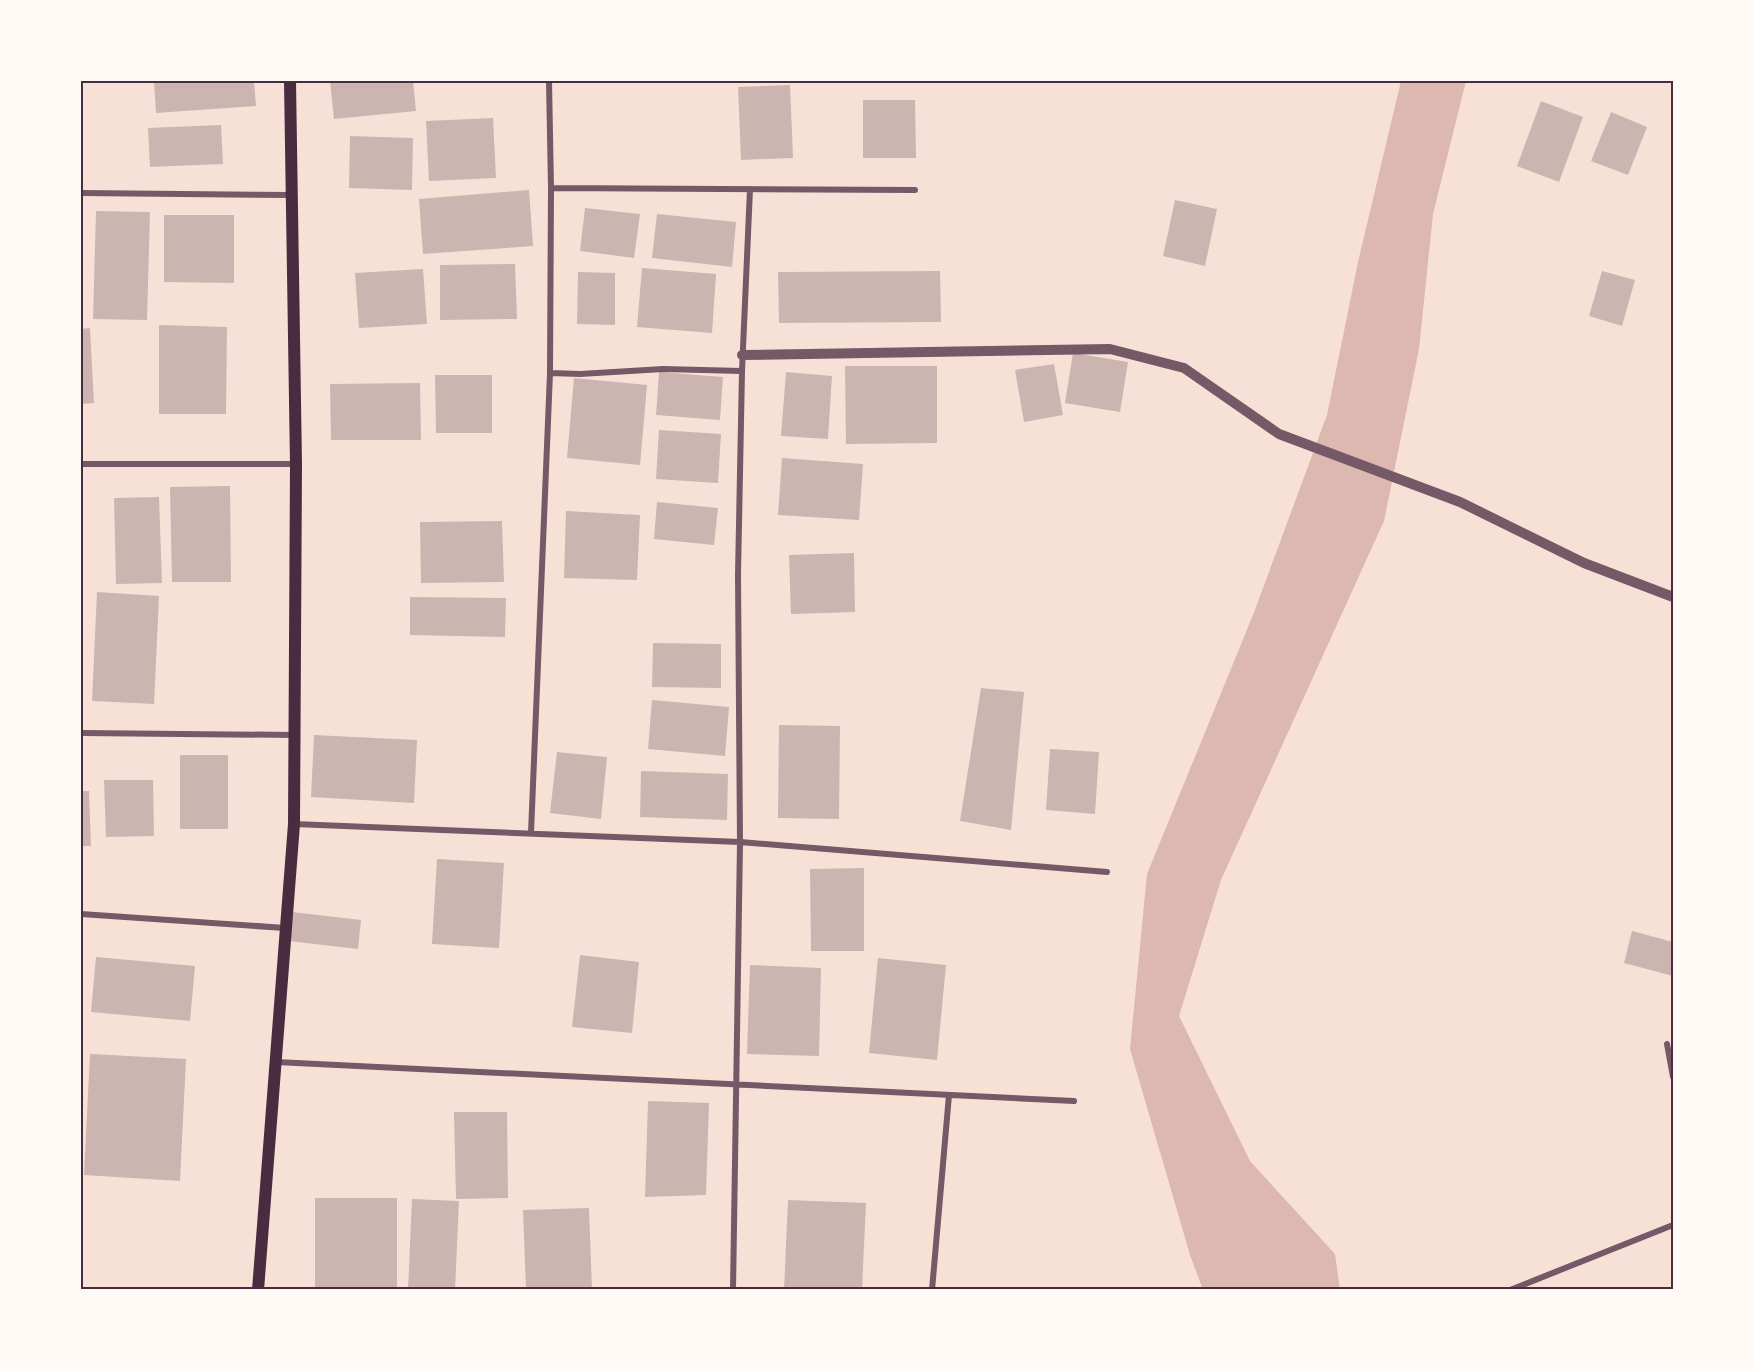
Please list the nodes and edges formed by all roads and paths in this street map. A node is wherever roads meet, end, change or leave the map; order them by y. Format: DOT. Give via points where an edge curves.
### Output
graph roads {
  1 [pos="290,81"];
  2 [pos="549,81"];
  3 [pos="551,188"];
  4 [pos="750,189"];
  5 [pos="915,190"];
  6 [pos="81,193"];
  7 [pos="292,195"];
  8 [pos="742,355"];
  9 [pos="742,371"];
  10 [pos="550,373"];
  11 [pos="81,464"];
  12 [pos="296,464"];
  13 [pos="1673,597"];
  14 [pos="81,733"];
  15 [pos="294,735"];
  16 [pos="294,824"];
  17 [pos="531,833"];
  18 [pos="740,842"];
  19 [pos="1107,872"];
  20 [pos="81,914"];
  21 [pos="285,928"];
  22 [pos="1667,1044"];
  23 [pos="275,1062"];
  24 [pos="1673,1077"];
  25 [pos="736,1085"];
  26 [pos="949,1095"];
  27 [pos="1074,1101"];
  28 [pos="1673,1225"];
  29 [pos="258,1290"];
  30 [pos="733,1290"];
  31 [pos="932,1290"];
  32 [pos="1510,1290"];
  1 -- 7 [label="main road"];
  2 -- 3 [label="street"];
  3 -- 4 [label="street"];
  3 -- 10 [label="street"];
  4 -- 5 [label="street"];
  4 -- 8 [label="street"];
  6 -- 7 [label="street"];
  7 -- 12 [label="main road"];
  8 -- 9 [label="street"];
  8 -- 13 [label="street" via="1110,349 1184,368 1279,434 1460,502 1584,563"];
  9 -- 10 [label="street"];
  9 -- 18 [label="street" via="738,575"];
  10 -- 17 [label="street"];
  11 -- 12 [label="street"];
  12 -- 15 [label="main road"];
  14 -- 15 [label="street"];
  15 -- 16 [label="main road"];
  16 -- 17 [label="street"];
  16 -- 21 [label="main road"];
  17 -- 18 [label="street"];
  18 -- 19 [label="street"];
  18 -- 25 [label="street"];
  20 -- 21 [label="street"];
  21 -- 23 [label="main road"];
  22 -- 24 [label="street"];
  23 -- 25 [label="street"];
  23 -- 29 [label="main road"];
  25 -- 26 [label="street"];
  25 -- 30 [label="street"];
  26 -- 27 [label="street"];
  26 -- 31 [label="street"];
  28 -- 32 [label="street"];
}
